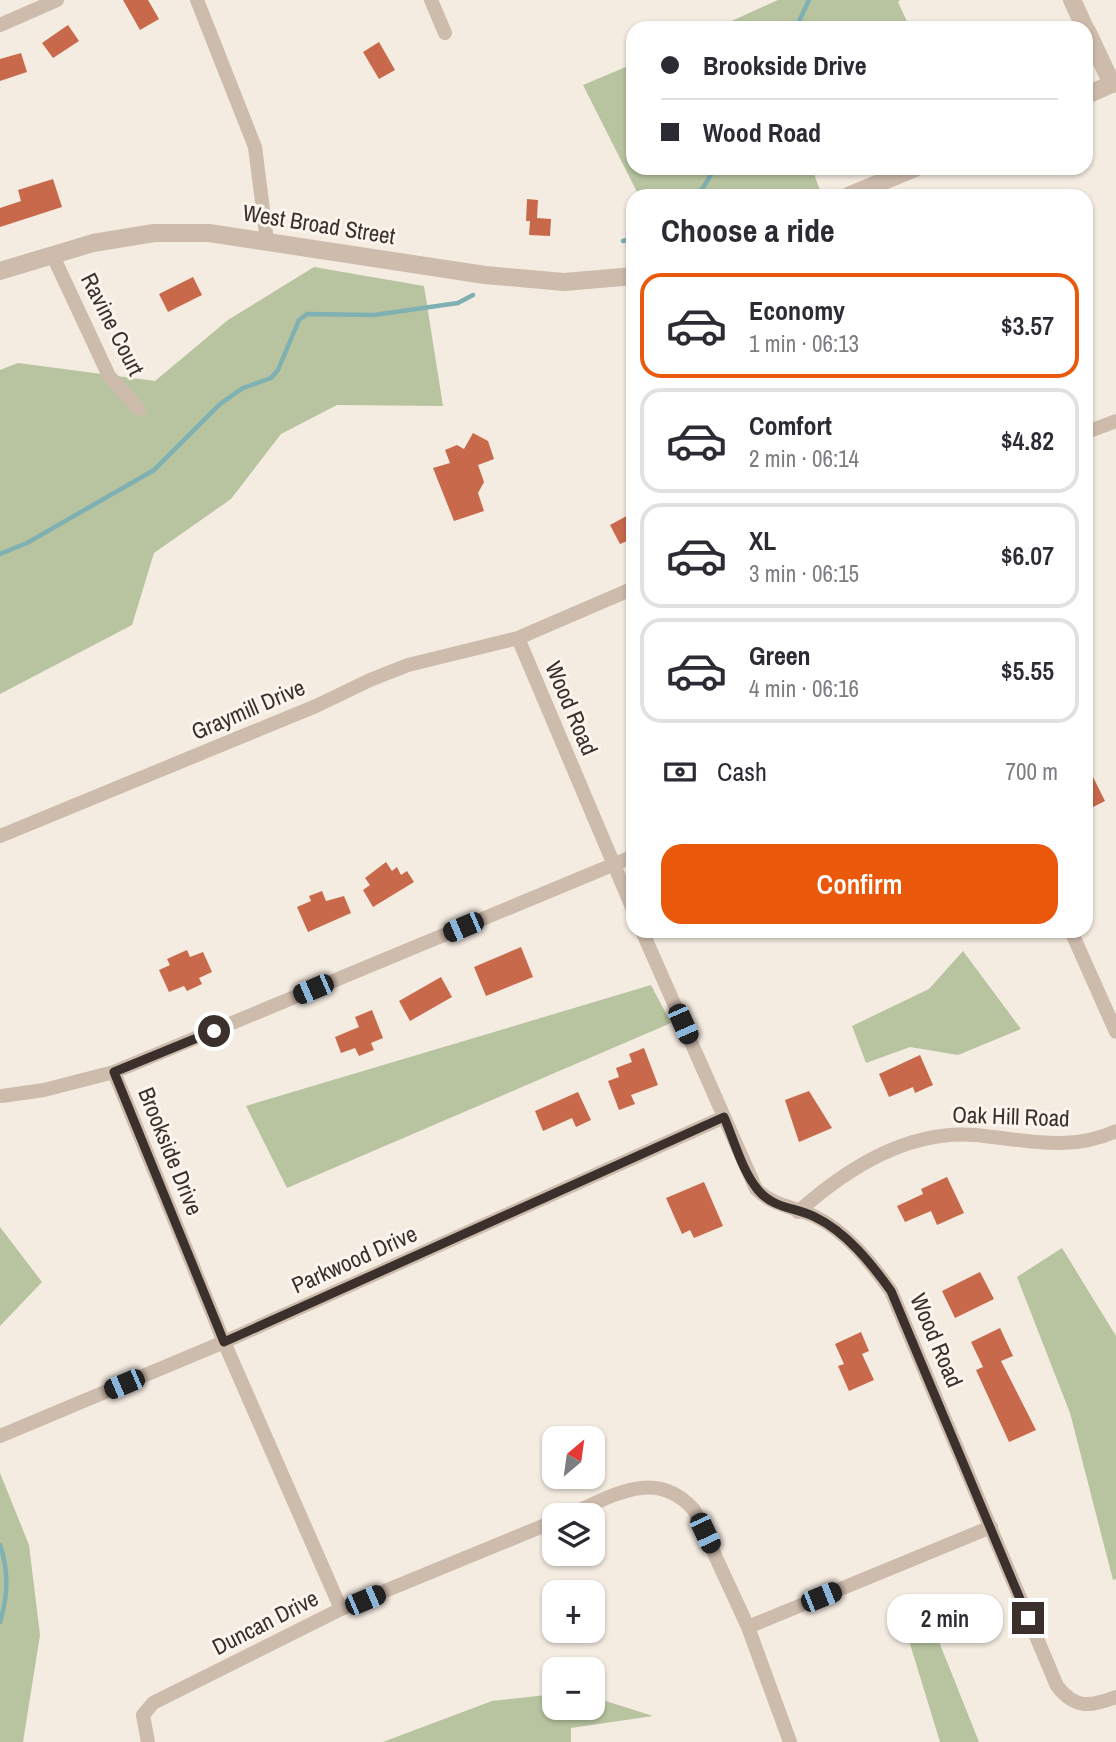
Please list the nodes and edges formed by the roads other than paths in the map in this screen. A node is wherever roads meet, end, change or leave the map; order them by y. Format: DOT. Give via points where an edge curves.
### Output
graph roads {
  1 [pos="57,0"];
  2 [pos="197,0"];
  3 [pos="431,0"];
  4 [pos="1072,0"];
  5 [pos="1082,21"];
  6 [pos="0,25"];
  7 [pos="444,33"];
  8 [pos="1093,42"];
  9 [pos="1114,83"];
  10 [pos="1093,92"];
  11 [pos="898,175"];
  12 [pos="865,189"];
  13 [pos="267,241"];
  14 [pos="53,256"];
  15 [pos="0,271"];
  16 [pos="626,277"];
  17 [pos="139,409"];
  18 [pos="1116,421"];
  19 [pos="1093,430"];
  20 [pos="626,591"];
  21 [pos="518,638"];
  22 [pos="0,836"];
  23 [pos="626,859"];
  24 [pos="613,865"];
  25 [pos="626,894"];
  26 [pos="645,938"];
  27 [pos="1074,938"];
  28 [pos="1115,1029"];
  29 [pos="114,1072"];
  30 [pos="2,1096"];
  31 [pos="724,1117"];
  32 [pos="1116,1130"];
  33 [pos="798,1212"];
  34 [pos="224,1342"];
  35 [pos="0,1436"];
  36 [pos="597,1503"];
  37 [pos="542,1526"];
  38 [pos="990,1527"];
  39 [pos="341,1609"];
  40 [pos="748,1627"];
  41 [pos="1116,1697"];
  42 [pos="148,1742"];
  43 [pos="790,1742"];
  1 -- 6 [label="street"];
  2 -- 13 [label="street" via="255,147"];
  3 -- 7 [label="street"];
  4 -- 5 [label="street"];
  8 -- 9 [label="street"];
  9 -- 10 [label="street"];
  11 -- 12 [label="street"];
  13 -- 14 [label="street, West Broad Street" via="209,233 154,233 93,243"];
  13 -- 16 [label="street, West Broad Street" via="536,280"];
  14 -- 15 [label="street, West Broad Street"];
  14 -- 17 [label="street, Ravine Court" via="109,376"];
  18 -- 19 [label="street"];
  20 -- 21 [label="street"];
  21 -- 22 [label="street, Graymill Drive" via="408,665"];
  21 -- 24 [label="street, Wood Road"];
  23 -- 24 [label="street, Brookside Drive"];
  24 -- 25 [label="street, Wood Road"];
  24 -- 29 [label="street, Brookside Drive"];
  26 -- 31 [label="street, Wood Road"];
  27 -- 28 [label="street"];
  29 -- 30 [label="street"];
  29 -- 34 [label="street, Brookside Drive"];
  31 -- 33 [label="street, Wood Road" via="757,1189 780,1207"];
  31 -- 34 [label="street, Parkwood Drive"];
  32 -- 33 [label="street, Oak Hill Road" via="1061,1145 975,1135 918,1140 854,1169"];
  33 -- 38 [label="street, Wood Road" via="828,1225 865,1256 891,1291"];
  34 -- 35 [label="street, Parkwood Drive"];
  34 -- 39 [label="street, Brookside Drive"];
  36 -- 40 [label="street" via="625,1491 656,1486 670,1490 694,1510"];
  37 -- 39 [label="street, Duncan Drive"];
  38 -- 40 [label="street"];
  38 -- 41 [label="street, Wood Road" via="1057,1686 1073,1703 1082,1705"];
  39 -- 42 [label="street, Duncan Drive" via="153,1703 143,1715"];
  40 -- 43 [label="street"];
}
